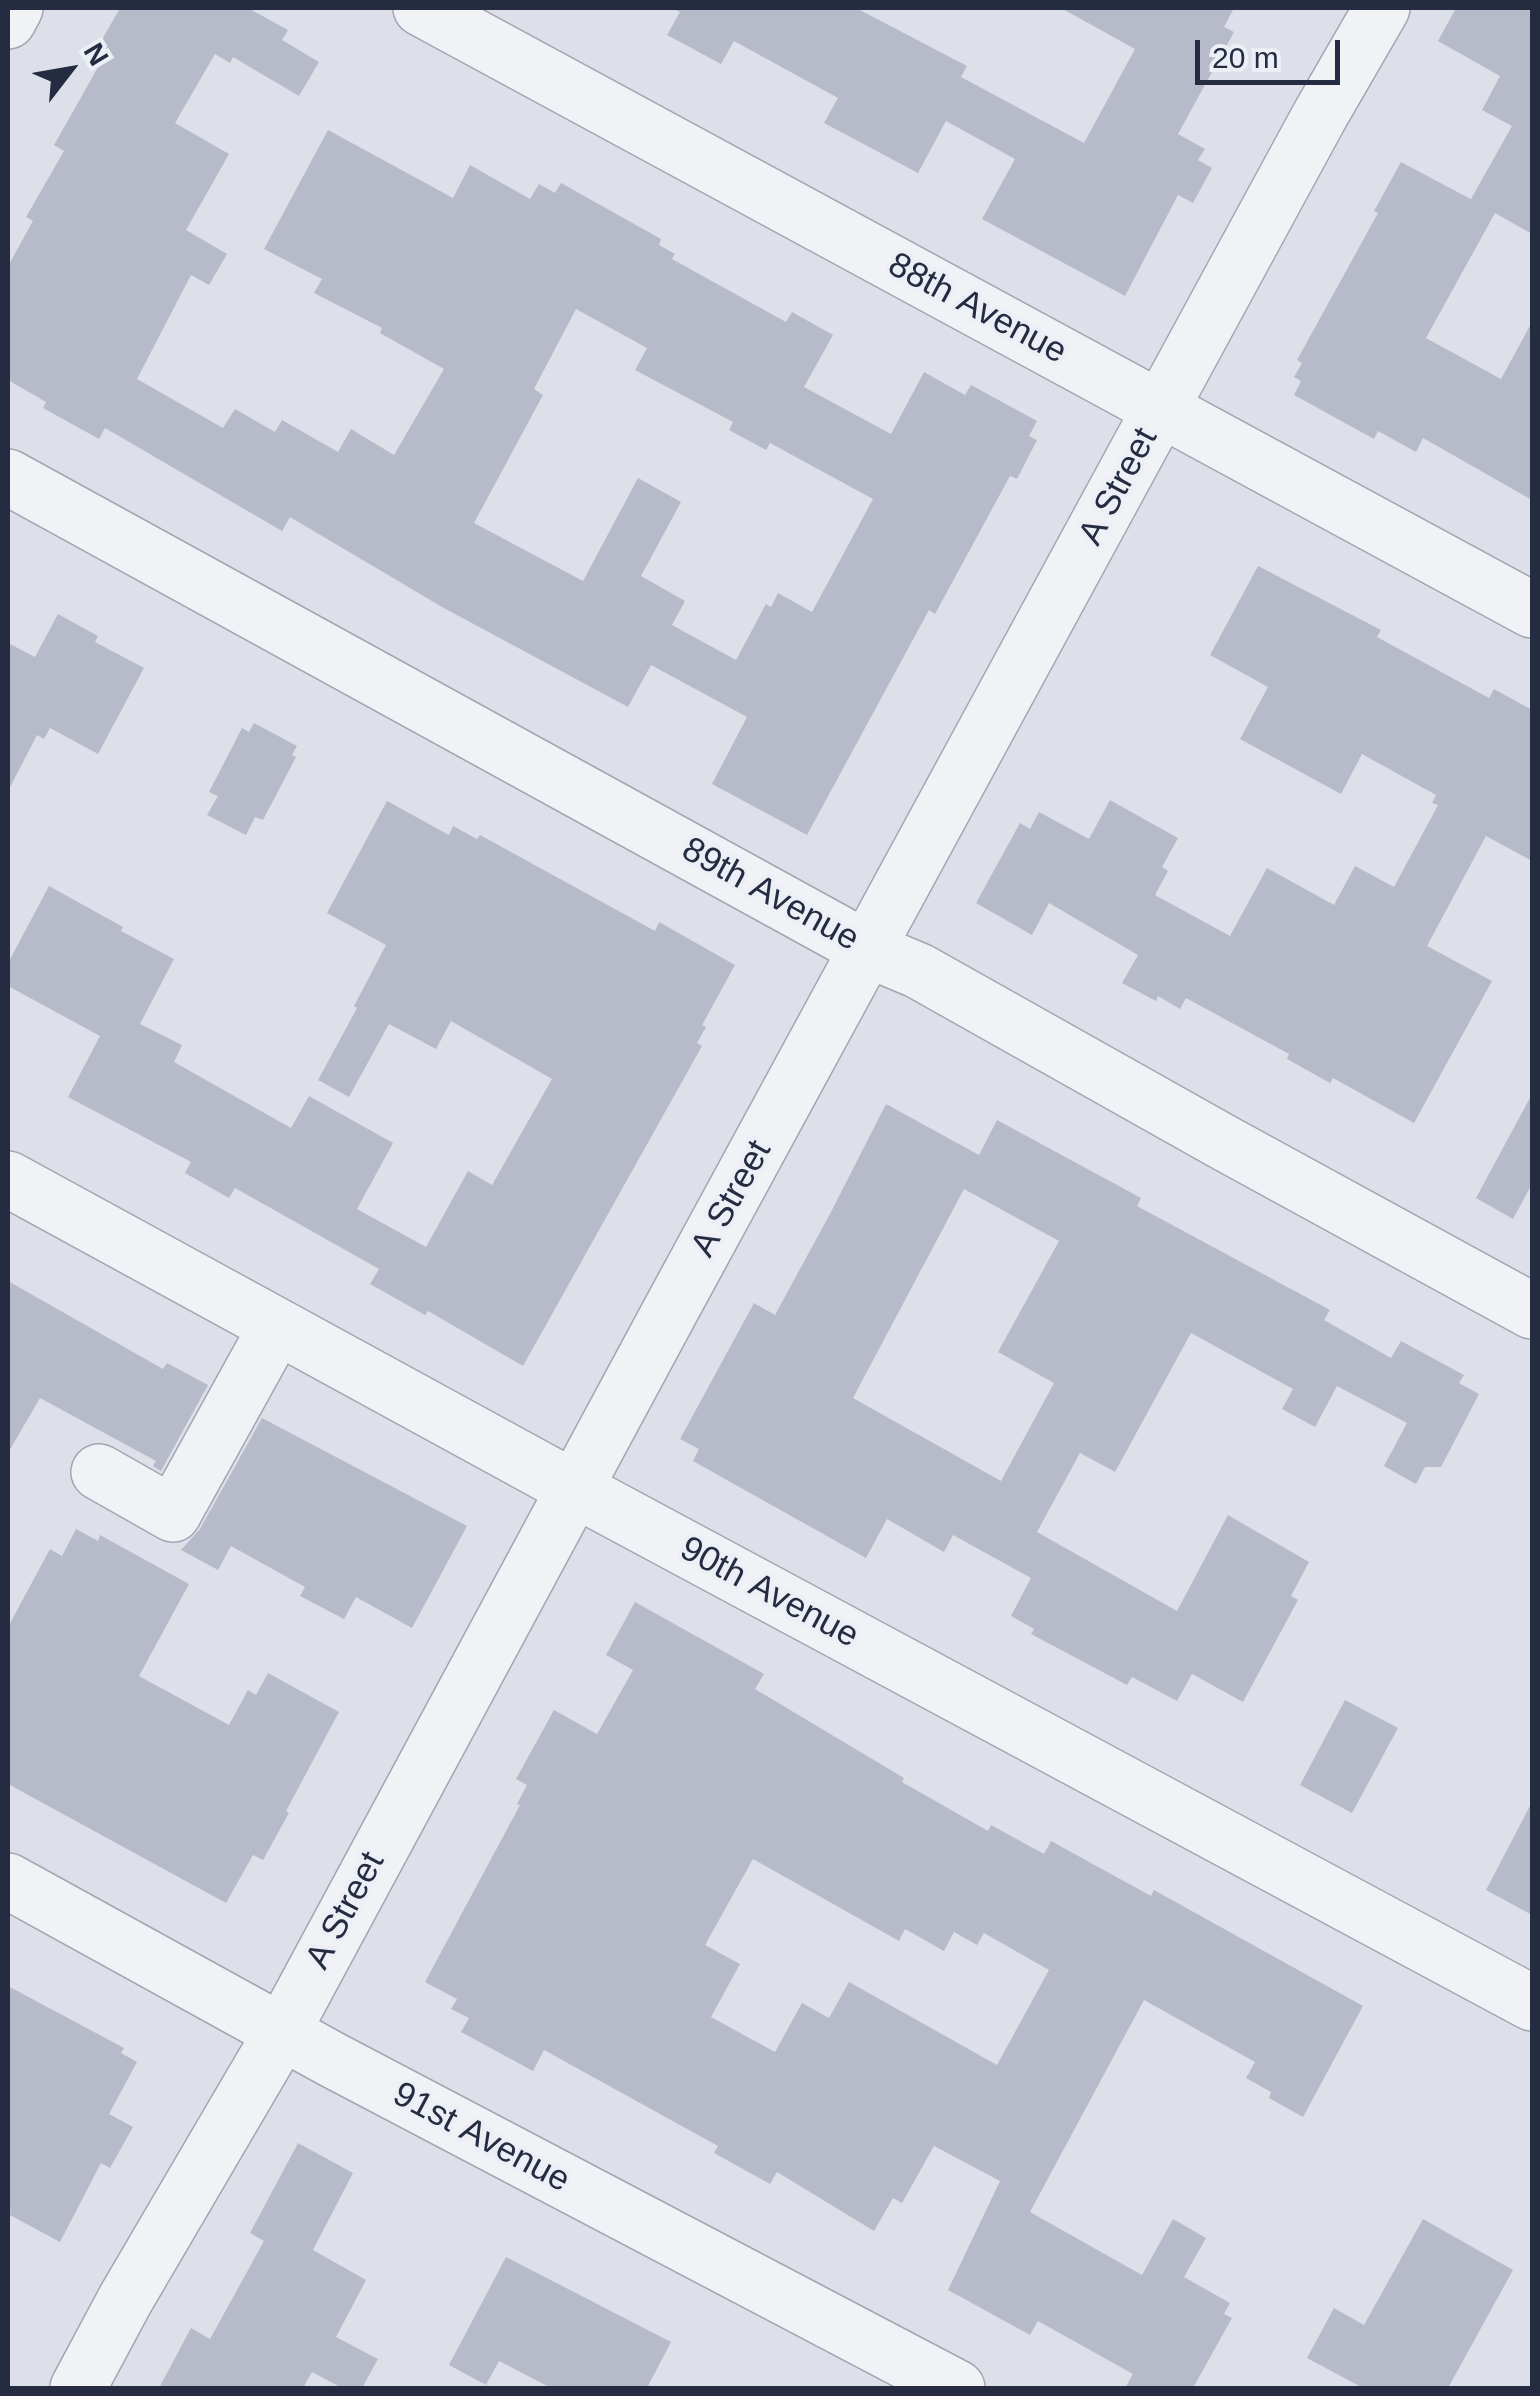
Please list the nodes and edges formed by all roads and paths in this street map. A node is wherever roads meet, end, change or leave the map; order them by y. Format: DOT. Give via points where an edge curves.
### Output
graph roads {
  1 [pos="15,8"];
  2 [pos="421,8"];
  3 [pos="1382,8"];
  4 [pos="8,21"];
  5 [pos="1161,409"];
  6 [pos="8,477"];
  7 [pos="1532,610"];
  8 [pos="869,950"];
  9 [pos="8,1179"];
  10 [pos="1532,1311"];
  11 [pos="277,1326"];
  12 [pos="99,1472"];
  13 [pos="575,1489"];
  14 [pos="8,1882"];
  15 [pos="1532,2003"];
  16 [pos="282,2032"];
  17 [pos="78,2388"];
  18 [pos="957,2388"];
  1 -- 4 [label="street"];
  2 -- 5 [label="street, 88th Avenue"];
  3 -- 5 [label="street, A Street"];
  5 -- 7 [label="street, 88th Avenue"];
  5 -- 8 [label="street, A Street"];
  6 -- 8 [label="street, 89th Avenue"];
  8 -- 10 [label="street, 89th Avenue"];
  8 -- 13 [label="street, A Street"];
  9 -- 11 [label="street, 90th Avenue"];
  11 -- 12 [label="street" via="173,1514"];
  11 -- 13 [label="street, 90th Avenue"];
  13 -- 15 [label="street, 90th Avenue"];
  13 -- 16 [label="street, A Street"];
  14 -- 16 [label="street, 91st Avenue"];
  16 -- 17 [label="street, A Street"];
  16 -- 18 [label="street, 91st Avenue"];
}
